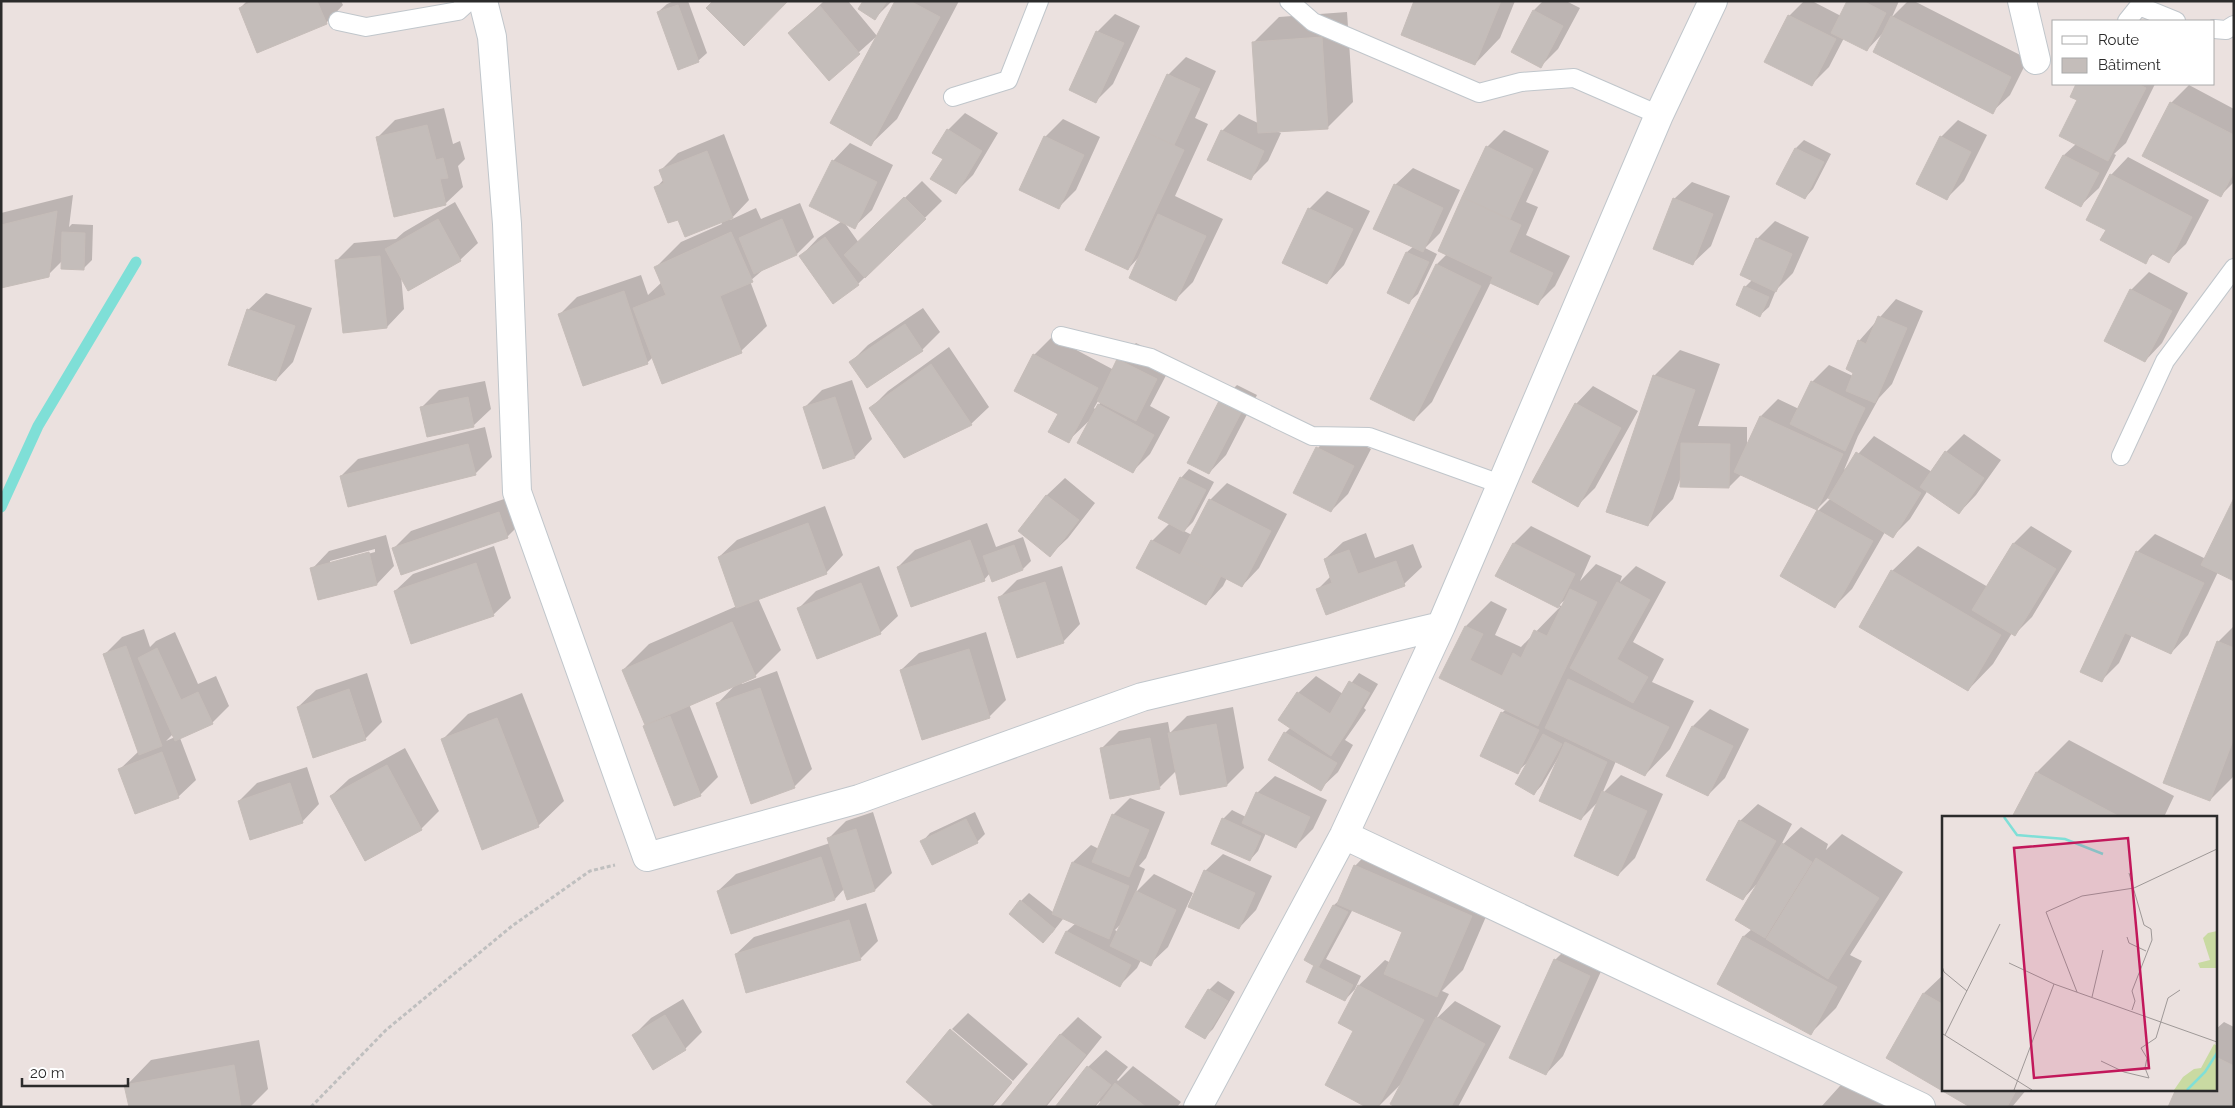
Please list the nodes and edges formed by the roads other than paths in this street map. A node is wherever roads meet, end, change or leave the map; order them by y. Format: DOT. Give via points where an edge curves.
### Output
graph roads {
  1 [pos="469,1"];
  2 [pos="483,1"];
  3 [pos="1039,1"];
  4 [pos="1289,1"];
  5 [pos="1714,1"];
  6 [pos="2022,1"];
  7 [pos="2128,20"];
  8 [pos="2174,20"];
  9 [pos="338,21"];
  10 [pos="2234,25"];
  11 [pos="2215,29"];
  12 [pos="2045,58"];
  13 [pos="953,97"];
  14 [pos="1659,114"];
  15 [pos="2234,268"];
  16 [pos="1061,336"];
  17 [pos="2121,456"];
  18 [pos="1503,485"];
  19 [pos="1441,626"];
  20 [pos="1344,835"];
  21 [pos="1198,1107"];
  22 [pos="1921,1107"];
  1 -- 9 [label="lane" via="458,11 366,27"];
  2 -- 19 [label="street" via="492,37 507,224 517,492 647,858 859,800 1142,697"];
  3 -- 13 [label="lane" via="1008,80"];
  4 -- 14 [label="lane" via="1314,22 1479,93 1521,82 1574,78"];
  5 -- 14 [label="street"];
  6 -- 12 [label="street"];
  7 -- 8 [label="lane" via="2139,6"];
  10 -- 11 [label="lane" via="2226,30"];
  14 -- 18 [label="street"];
  15 -- 17 [label="lane" via="2166,361"];
  16 -- 18 [label="lane" via="1151,358 1312,436 1369,437"];
  18 -- 19 [label="street"];
  19 -- 20 [label="street"];
  20 -- 21 [label="street"];
  20 -- 22 [label="street"];
}
